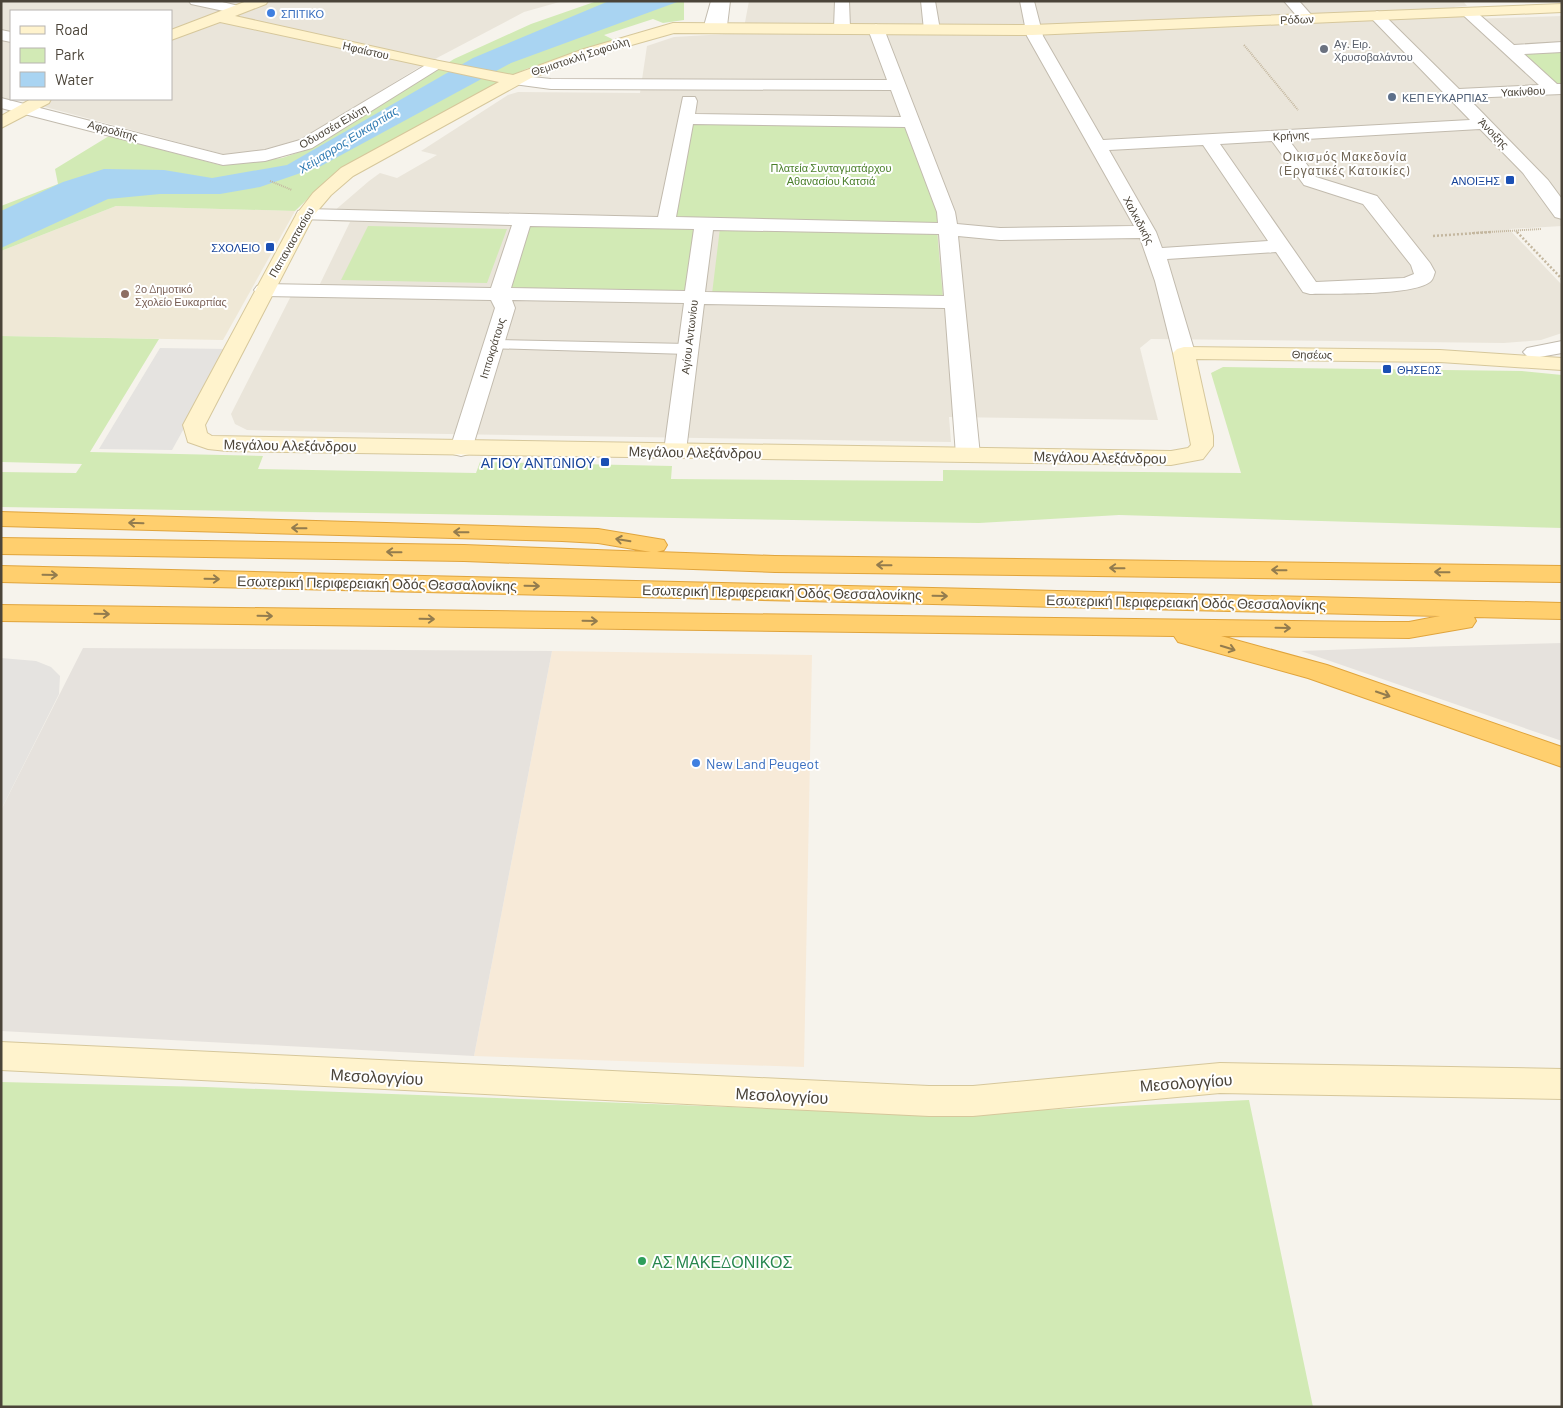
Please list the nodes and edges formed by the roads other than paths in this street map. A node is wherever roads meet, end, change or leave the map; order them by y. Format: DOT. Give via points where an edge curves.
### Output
graph roads {
  1 [pos="196,1"];
  2 [pos="260,1"];
  3 [pos="716,1"];
  4 [pos="723,1"];
  5 [pos="842,1"];
  6 [pos="928,1"];
  7 [pos="1027,1"];
  8 [pos="1291,1"];
  9 [pos="1479,8"];
  10 [pos="1562,8"];
  11 [pos="238,10"];
  12 [pos="1377,16"];
  13 [pos="220,17"];
  14 [pos="1307,19"];
  15 [pos="714,26"];
  16 [pos="842,28"];
  17 [pos="876,29"];
  18 [pos="932,30"];
  19 [pos="1032,30"];
  20 [pos="172,35"];
  21 [pos="1562,47"];
  22 [pos="1510,50"];
  23 [pos="437,66"];
  24 [pos="512,80"];
  25 [pos="691,85"];
  26 [pos="896,85"];
  27 [pos="1557,89"];
  28 [pos="1455,94"];
  29 [pos="41,100"];
  30 [pos="1,103"];
  31 [pos="26,109"];
  32 [pos="686,119"];
  33 [pos="911,122"];
  34 [pos="1,123"];
  35 [pos="1485,124"];
  36 [pos="1277,136"];
  37 [pos="1208,140"];
  38 [pos="1096,146"];
  39 [pos="223,160"];
  40 [pos="1562,183"];
  41 [pos="1542,184"];
  42 [pos="1562,213"];
  43 [pos="306,215"];
  44 [pos="523,219"];
  45 [pos="666,222"];
  46 [pos="704,223"];
  47 [pos="948,229"];
  48 [pos="1147,232"];
  49 [pos="1282,246"];
  50 [pos="1156,254"];
  51 [pos="264,290"];
  52 [pos="499,294"];
  53 [pos="694,298"];
  54 [pos="953,302"];
  55 [pos="493,345"];
  56 [pos="688,349"];
  57 [pos="1184,353"];
  58 [pos="1440,356"];
  59 [pos="1560,358"];
  60 [pos="196,437"];
  61 [pos="461,449"];
  62 [pos="675,452"];
  63 [pos="1195,454"];
  64 [pos="968,455"];
  65 [pos="1,519"];
  66 [pos="1,546"];
  67 [pos="1562,558"];
  68 [pos="775,564"];
  69 [pos="1490,572"];
  70 [pos="1,574"];
  71 [pos="1562,574"];
  72 [pos="1534,610"];
  73 [pos="1562,611"];
  74 [pos="1,612"];
  75 [pos="1147,626"];
  76 [pos="1561,757"];
  77 [pos="1,1056"];
  78 [pos="1562,1084"];
  1 -- 11 [label="street"];
  2 -- 11 [label="street"];
  3 -- 15 [label="lane"];
  4 -- 15 [label="street"];
  5 -- 16 [label="street"];
  6 -- 18 [label="street"];
  7 -- 19 [label="street, Χαλκιδικής"];
  8 -- 14 [label="street"];
  9 -- 10 [label="street, Ρόδων"];
  9 -- 12 [label="street, Ρόδων"];
  9 -- 22 [label="street"];
  11 -- 13 [label="street"];
  12 -- 14 [label="street, Ρόδων"];
  12 -- 28 [label="street, Άνοιξης"];
  13 -- 20 [label="street"];
  13 -- 23 [label="street, Ηφαίστου"];
  14 -- 19 [label="street, Ρόδων"];
  15 -- 16 [label="street, Θεμιστοκλή Σοφούλη"];
  15 -- 24 [label="street, Θεμιστοκλή Σοφούλη" via="660,30"];
  16 -- 17 [label="street, Θεμιστοκλή Σοφούλη"];
  17 -- 18 [label="street, Θεμιστοκλή Σοφούλη"];
  17 -- 26 [label="street"];
  18 -- 19 [label="street, Θεμιστοκλή Σοφούλη"];
  19 -- 38 [label="street, Χαλκιδικής"];
  21 -- 22 [label="street"];
  22 -- 27 [label="street"];
  23 -- 24 [label="street, Ηφαίστου"];
  23 -- 39 [label="street, Οδυσσέα Ελύτη" via="306,144 276,154"];
  24 -- 25 [label="street, Θεμιστοκλή Σοφούλη" via="536,84"];
  24 -- 43 [label="street, Παπαναστασίου" via="348,172 316,198"];
  25 -- 26 [label="street, Θεμιστοκλή Σοφούλη"];
  25 -- 32 [label="street"];
  26 -- 33 [label="street"];
  27 -- 28 [label="street, Υακίνθου"];
  28 -- 35 [label="street, Άνοιξης"];
  29 -- 31 [label="street"];
  30 -- 31 [label="street, Αφροδίτης"];
  31 -- 34 [label="street"];
  31 -- 39 [label="street, Αφροδίτης"];
  32 -- 33 [label="street"];
  32 -- 45 [label="street"];
  33 -- 47 [label="street" via="943,202"];
  35 -- 36 [label="street, Κρήνης"];
  35 -- 41 [label="street, Άνοιξης"];
  36 -- 37 [label="street, Κρήνης"];
  36 -- 49 [label="street" via="1310,181 1370,200 1425,272 1416,283 1310,288"];
  37 -- 38 [label="street, Κρήνης"];
  37 -- 49 [label="street"];
  38 -- 48 [label="street, Χαλκιδικής"];
  40 -- 41 [label="street"];
  41 -- 42 [label="street, Άνοιξης"];
  43 -- 44 [label="street"];
  43 -- 51 [label="street, Παπαναστασίου"];
  44 -- 45 [label="street"];
  44 -- 52 [label="street, Ιπποκράτους"];
  45 -- 46 [label="street"];
  46 -- 47 [label="street"];
  46 -- 53 [label="street, Αγίου Αντωνίου"];
  47 -- 48 [label="street" via="1000,234"];
  47 -- 54 [label="street"];
  48 -- 50 [label="street, Χαλκιδικής"];
  49 -- 50 [label="street"];
  50 -- 57 [label="street, Χαλκιδικής"];
  51 -- 52 [label="street"];
  51 -- 60 [label="street, Παπαναστασίου" via="197,416 194,425"];
  52 -- 53 [label="street"];
  52 -- 55 [label="street, Ιπποκράτους" via="505,308"];
  53 -- 54 [label="street"];
  53 -- 56 [label="street, Αγίου Αντωνίου"];
  54 -- 64 [label="street"];
  55 -- 56 [label="lane"];
  55 -- 61 [label="street, Ιπποκράτους"];
  56 -- 62 [label="street, Αγίου Αντωνίου"];
  57 -- 58 [label="street, Θησέως"];
  57 -- 63 [label="street, Χαλκιδικής" via="1202,436 1202,446"];
  58 -- 59 [label="street, Θησέως"];
  58 -- 59 [label="street, Θησέως" via="1534,352"];
  60 -- 61 [label="street, Μεγάλου Αλεξάνδρου" via="227,444"];
  61 -- 62 [label="street, Μεγάλου Αλεξάνδρου"];
  62 -- 64 [label="street, Μεγάλου Αλεξάνδρου"];
  63 -- 64 [label="street, Μεγάλου Αλεξάνδρου" via="1171,458"];
  68 -- 65 [label="highway, one-way" via="571,534"];
  68 -- 66 [label="highway, Εσωτερική Περιφερειακή Οδός Θεσσαλονίκης, one-way" via="464,553"];
  67 -- 69 [label="highway"];
  69 -- 68 [label="highway, Εσωτερική Περιφερειακή Οδός Θεσσαλονίκης, one-way"];
  69 -- 71 [label="highway, Εσωτερική Περιφερειακή Οδός Θεσσαλονίκης"];
  70 -- 72 [label="highway, Εσωτερική Περιφερειακή Οδός Θεσσαλονίκης, one-way"];
  72 -- 73 [label="highway, Εσωτερική Περιφερειακή Οδός Θεσσαλονίκης"];
  75 -- 72 [label="highway, one-way" via="1410,630"];
  74 -- 75 [label="highway, one-way"];
  75 -- 76 [label="highway, one-way" via="1317,671"];
  77 -- 78 [label="street, Μεσολογγίου" via="929,1101 1220,1078"];
}
